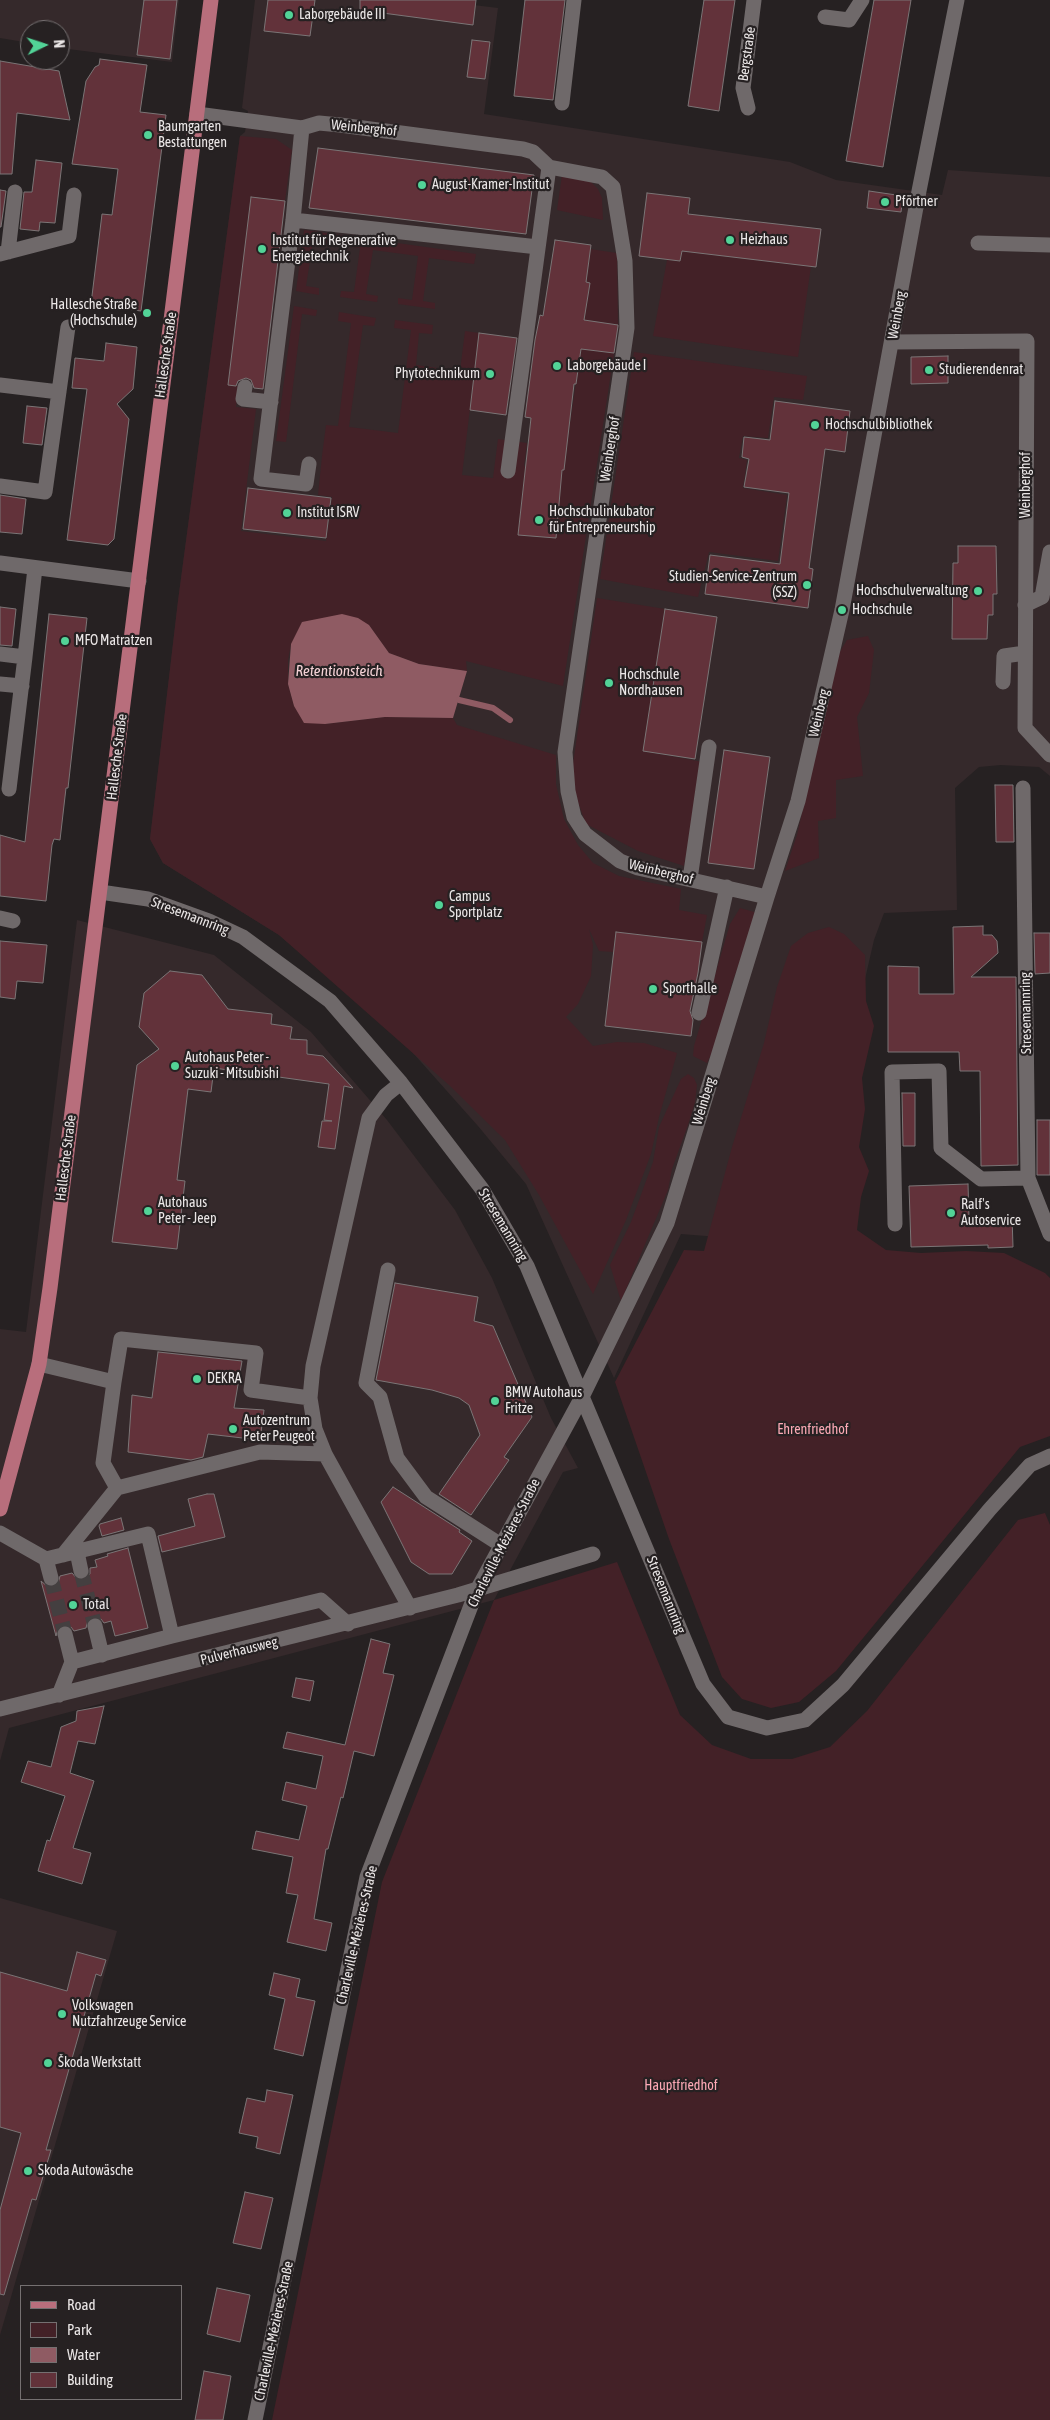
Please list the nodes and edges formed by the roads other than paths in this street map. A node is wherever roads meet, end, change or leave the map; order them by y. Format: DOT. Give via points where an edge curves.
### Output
graph roads {
  1 [pos="211,0"];
  2 [pos="574,0"];
  3 [pos="754,0"];
  4 [pos="862,0"];
  5 [pos="957,0"];
  6 [pos="826,16"];
  7 [pos="562,103"];
  8 [pos="748,108"];
  9 [pos="197,114"];
  10 [pos="302,128"];
  11 [pos="549,167"];
  12 [pos="15,192"];
  13 [pos="74,195"];
  14 [pos="294,220"];
  15 [pos="978,243"];
  16 [pos="1050,245"];
  17 [pos="538,247"];
  18 [pos="4,253"];
  19 [pos="68,327"];
  20 [pos="892,342"];
  21 [pos="0,385"];
  22 [pos="245,387"];
  23 [pos="59,392"];
  24 [pos="271,402"];
  25 [pos="309,464"];
  26 [pos="508,471"];
  27 [pos="0,486"];
  28 [pos="1050,552"];
  29 [pos="0,563"];
  30 [pos="36,568"];
  31 [pos="139,581"];
  32 [pos="1025,605"];
  33 [pos="1025,653"];
  34 [pos="0,654"];
  35 [pos="25,657"];
  36 [pos="1003,682"];
  37 [pos="0,684"];
  38 [pos="22,686"];
  39 [pos="709,747"];
  40 [pos="1050,755"];
  41 [pos="1023,788"];
  42 [pos="9,789"];
  43 [pos="690,879"];
  44 [pos="727,887"];
  45 [pos="100,892"];
  46 [pos="767,897"];
  47 [pos="699,1012"];
  48 [pos="401,1083"];
  49 [pos="1028,1178"];
  50 [pos="895,1224"];
  51 [pos="1050,1234"];
  52 [pos="388,1270"];
  53 [pos="39,1364"];
  54 [pos="114,1382"];
  55 [pos="582,1397"];
  56 [pos="310,1398"];
  57 [pos="325,1454"];
  58 [pos="1050,1456"];
  59 [pos="117,1488"];
  60 [pos="0,1509"];
  61 [pos="0,1533"];
  62 [pos="501,1545"];
  63 [pos="70,1553"];
  64 [pos="593,1554"];
  65 [pos="46,1559"];
  66 [pos="81,1571"];
  67 [pos="51,1578"];
  68 [pos="477,1590"];
  69 [pos="410,1608"];
  70 [pos="348,1624"];
  71 [pos="95,1626"];
  72 [pos="65,1634"];
  73 [pos="172,1636"];
  74 [pos="102,1655"];
  75 [pos="72,1662"];
  76 [pos="60,1695"];
  77 [pos="0,1710"];
  78 [pos="255,2420"];
  1 -- 9 [label="main road, Hallesche Straße"];
  2 -- 7 [label="street"];
  3 -- 8 [label="street, Bergstraße" via="742,88"];
  4 -- 6 [label="street" via="849,20"];
  5 -- 20 [label="street, Weinberg"];
  9 -- 10 [label="street, Weinberghof"];
  9 -- 31 [label="main road, Hallesche Straße"];
  10 -- 11 [label="street, Weinberghof" via="319,123 523,149 533,152"];
  10 -- 14 [label="street"];
  11 -- 17 [label="street"];
  11 -- 43 [label="street, Weinberghof" via="602,177 613,187 625,261 626,342 565,752 568,791 574,817 585,834 604,850 638,868"];
  12 -- 18 [label="street"];
  13 -- 18 [label="street" via="70,236"];
  14 -- 17 [label="street"];
  14 -- 24 [label="street"];
  15 -- 16 [label="street"];
  17 -- 26 [label="street"];
  19 -- 23 [label="street"];
  20 -- 32 [label="street, Weinberghof" via="1027,341"];
  20 -- 46 [label="street, Weinberg" via="820,711 798,801"];
  21 -- 23 [label="street"];
  22 -- 24 [label="street" via="243,399"];
  23 -- 27 [label="street" via="46,492"];
  24 -- 25 [label="street" via="262,479 306,484"];
  28 -- 32 [label="street" via="1042,597"];
  29 -- 30 [label="street"];
  30 -- 31 [label="street"];
  30 -- 35 [label="street"];
  31 -- 45 [label="main road, Hallesche Straße"];
  32 -- 33 [label="street, Weinberghof"];
  33 -- 36 [label="street" via="1004,656"];
  33 -- 40 [label="street, Weinberghof" via="1025,728"];
  34 -- 35 [label="street"];
  35 -- 38 [label="street"];
  37 -- 38 [label="street"];
  38 -- 42 [label="street"];
  39 -- 43 [label="street"];
  41 -- 49 [label="street, Stresemannring"];
  43 -- 44 [label="street, Weinberghof"];
  44 -- 46 [label="street, Weinberghof"];
  44 -- 47 [label="street"];
  45 -- 48 [label="street, Stresemannring" via="148,899 243,937 330,1001"];
  45 -- 53 [label="main road, Hallesche Straße"];
  46 -- 55 [label="street, Weinberg" via="667,1223"];
  48 -- 55 [label="street, Stresemannring" via="482,1189 527,1266"];
  48 -- 56 [label="street" via="386,1095 368,1118 313,1366"];
  49 -- 50 [label="street" via="981,1180 941,1148 939,1071 892,1072"];
  49 -- 51 [label="street, Stresemannring"];
  52 -- 62 [label="street" via="366,1383 380,1397 397,1458 426,1497"];
  53 -- 54 [label="street"];
  53 -- 60 [label="main road, Hallesche Straße"];
  54 -- 56 [label="street" via="121,1339 256,1353 251,1390"];
  54 -- 59 [label="street" via="103,1463"];
  55 -- 58 [label="street, Stresemannring" via="703,1684 728,1717 767,1728 805,1720 843,1685 990,1508 1030,1465"];
  55 -- 62 [label="street, Charleville-Mézières-Straße"];
  56 -- 57 [label="street" via="315,1430"];
  57 -- 59 [label="street" via="260,1452"];
  57 -- 69 [label="street"];
  59 -- 63 [label="street"];
  61 -- 65 [label="street"];
  62 -- 68 [label="street, Charleville-Mézières-Straße"];
  63 -- 65 [label="street"];
  63 -- 66 [label="street"];
  63 -- 73 [label="street" via="148,1534"];
  64 -- 68 [label="street, Pulverhausweg"];
  65 -- 67 [label="street"];
  68 -- 69 [label="street, Pulverhausweg"];
  68 -- 78 [label="street, Charleville-Mézières-Straße" via="367,1877"];
  69 -- 70 [label="street, Pulverhausweg"];
  70 -- 73 [label="street" via="321,1600"];
  70 -- 76 [label="street, Pulverhausweg"];
  71 -- 74 [label="street"];
  72 -- 75 [label="street"];
  73 -- 74 [label="street"];
  74 -- 75 [label="street"];
  75 -- 76 [label="street"];
  76 -- 77 [label="street, Pulverhausweg"];
}
